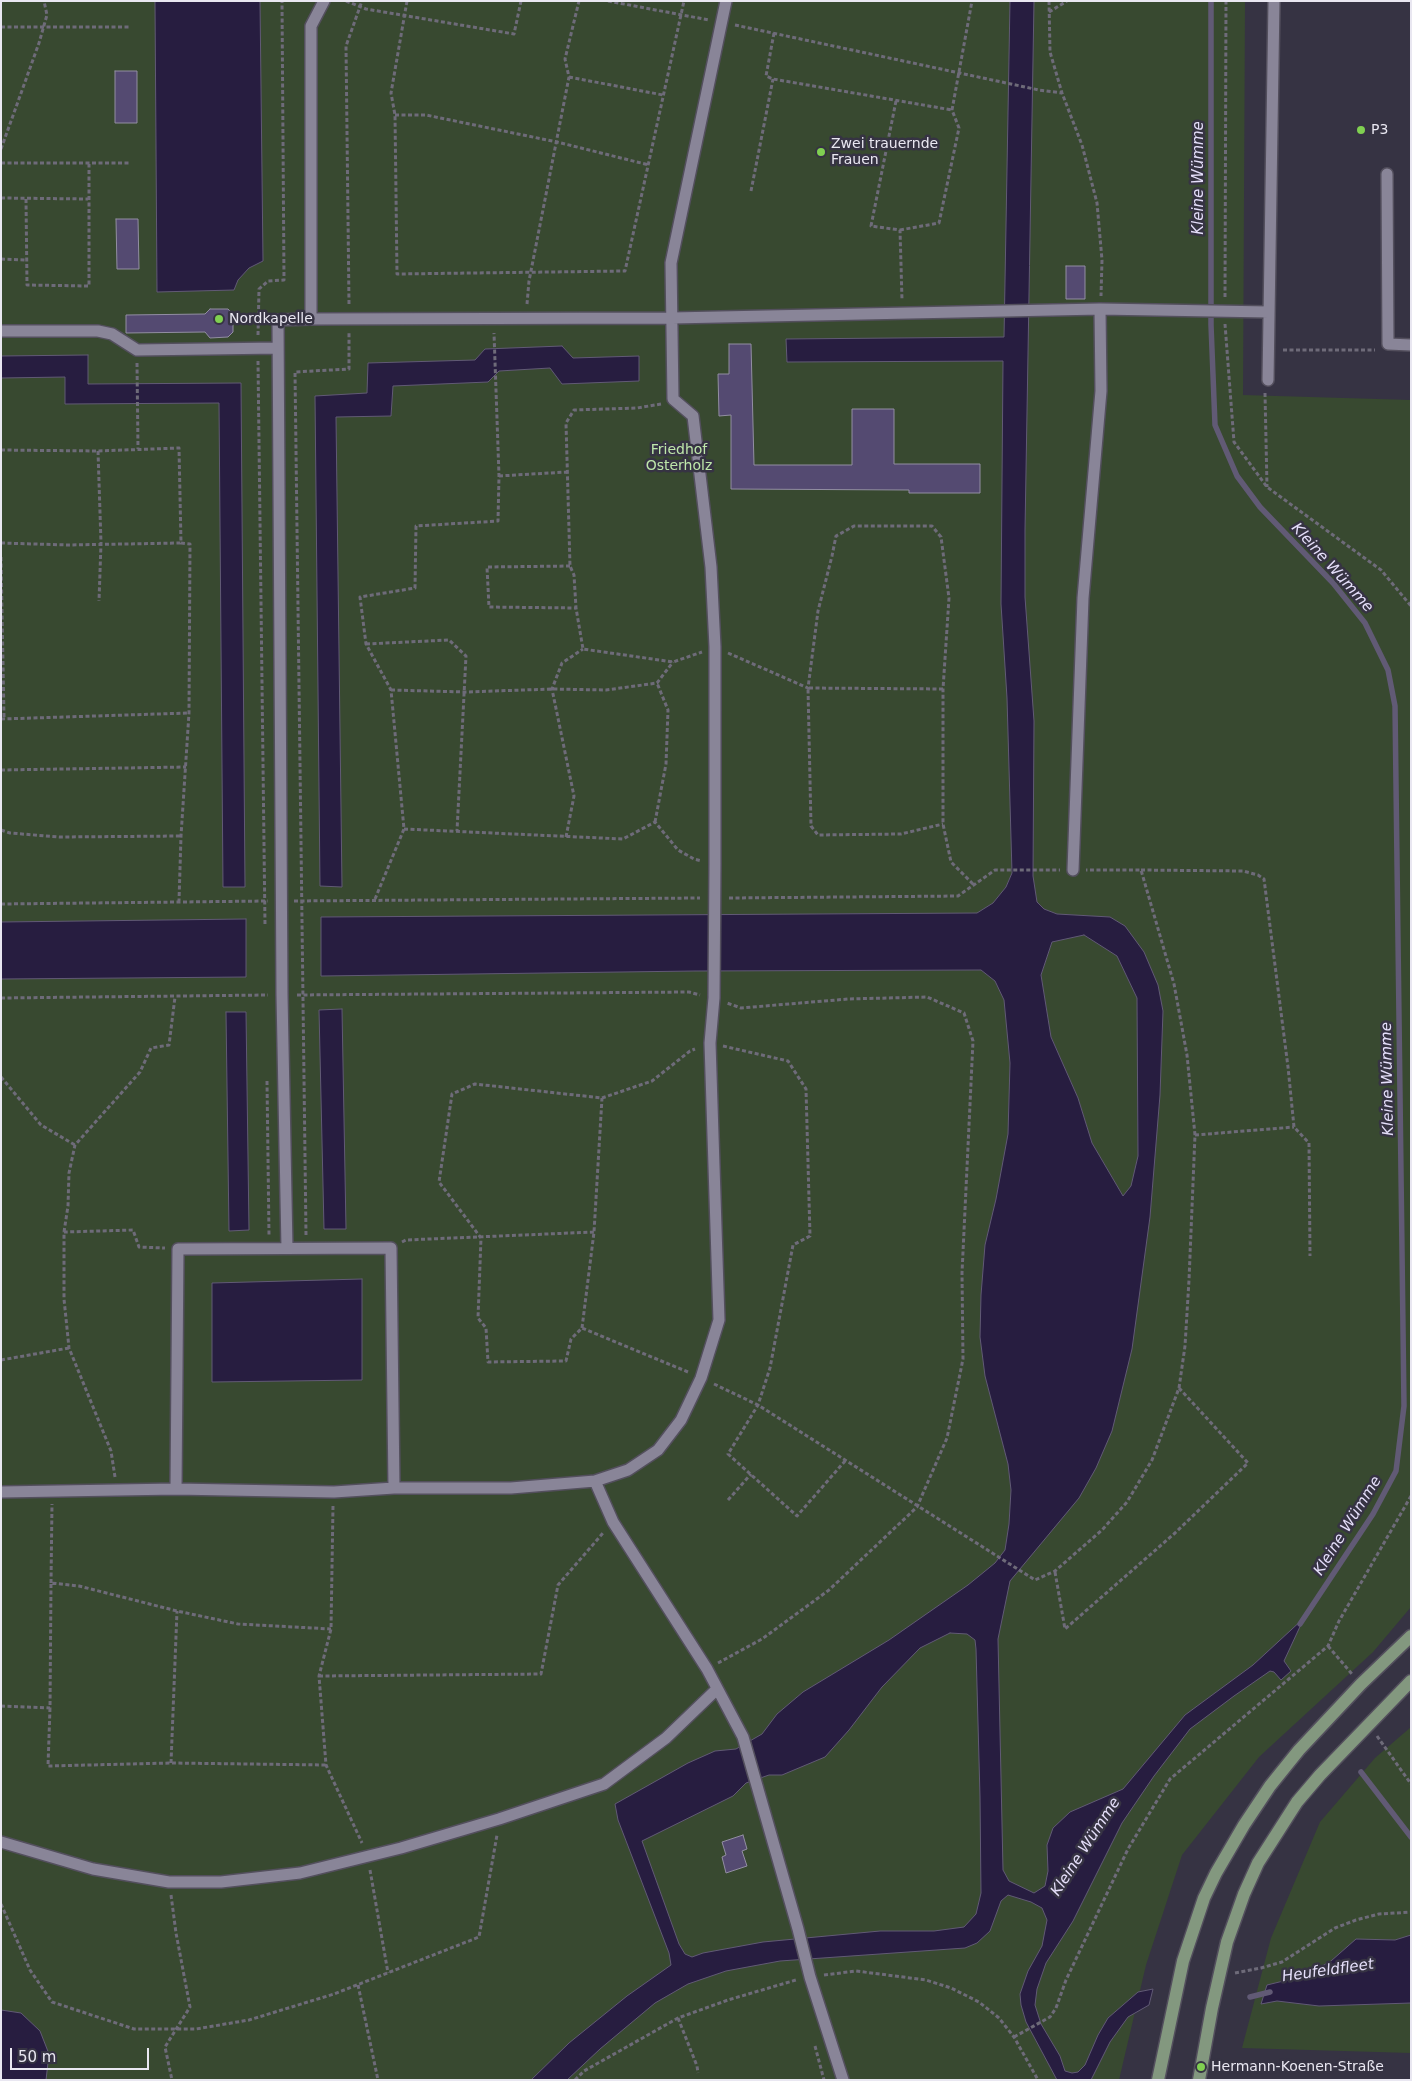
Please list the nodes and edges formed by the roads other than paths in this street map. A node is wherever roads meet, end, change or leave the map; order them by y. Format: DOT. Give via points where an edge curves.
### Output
graph roads {
  1 [pos="324,1"];
  2 [pos="726,1"];
  3 [pos="1274,1"];
  4 [pos="1387,174"];
  5 [pos="1100,310"];
  6 [pos="1269,312"];
  7 [pos="672,318"];
  8 [pos="312,319"];
  9 [pos="1,331"];
  10 [pos="1411,345"];
  11 [pos="278,348"];
  12 [pos="1268,380"];
  13 [pos="1074,870"];
  14 [pos="286,1248"];
  15 [pos="595,1481"];
  16 [pos="394,1488"];
  17 [pos="176,1489"];
  18 [pos="1,1492"];
  19 [pos="1411,1636"];
  20 [pos="1411,1680"];
  21 [pos="717,1689"];
  22 [pos="1,1842"];
  23 [pos="843,2080"];
  24 [pos="1158,2080"];
  25 [pos="1198,2080"];
  1 -- 8 [label="lane" via="311,26"];
  2 -- 7 [label="lane" via="671,263"];
  3 -- 6 [label="lane"];
  4 -- 10 [label="lane" via="1388,344"];
  5 -- 6 [label="lane"];
  5 -- 7 [label="lane"];
  5 -- 13 [label="lane" via="1101,391 1083,598"];
  6 -- 12 [label="lane"];
  7 -- 8 [label="lane"];
  7 -- 15 [label="lane" via="673,399 694,416 711,567 715,902 710,1043 719,1320 701,1378 681,1420 658,1450 628,1470"];
  8 -- 11 [label="lane" via="278,320"];
  9 -- 11 [label="lane" via="98,330 112,334 137,350"];
  11 -- 14 [label="lane"];
  14 -- 16 [label="lane" via="391,1248"];
  14 -- 17 [label="lane" via="178,1249"];
  15 -- 16 [label="lane" via="511,1488"];
  15 -- 21 [label="lane" via="613,1522"];
  16 -- 17 [label="lane" via="334,1492"];
  17 -- 18 [label="lane"];
  19 -- 24 [label="main road" via="1361,1684 1270,1786 1216,1872 1183,1961"];
  20 -- 25 [label="main road" via="1297,1802 1258,1863 1227,1942"];
  21 -- 22 [label="lane" via="666,1738 604,1784 500,1819 300,1873 221,1882 169,1882 92,1870"];
  21 -- 23 [label="lane" via="743,1736 810,1977"];
}
